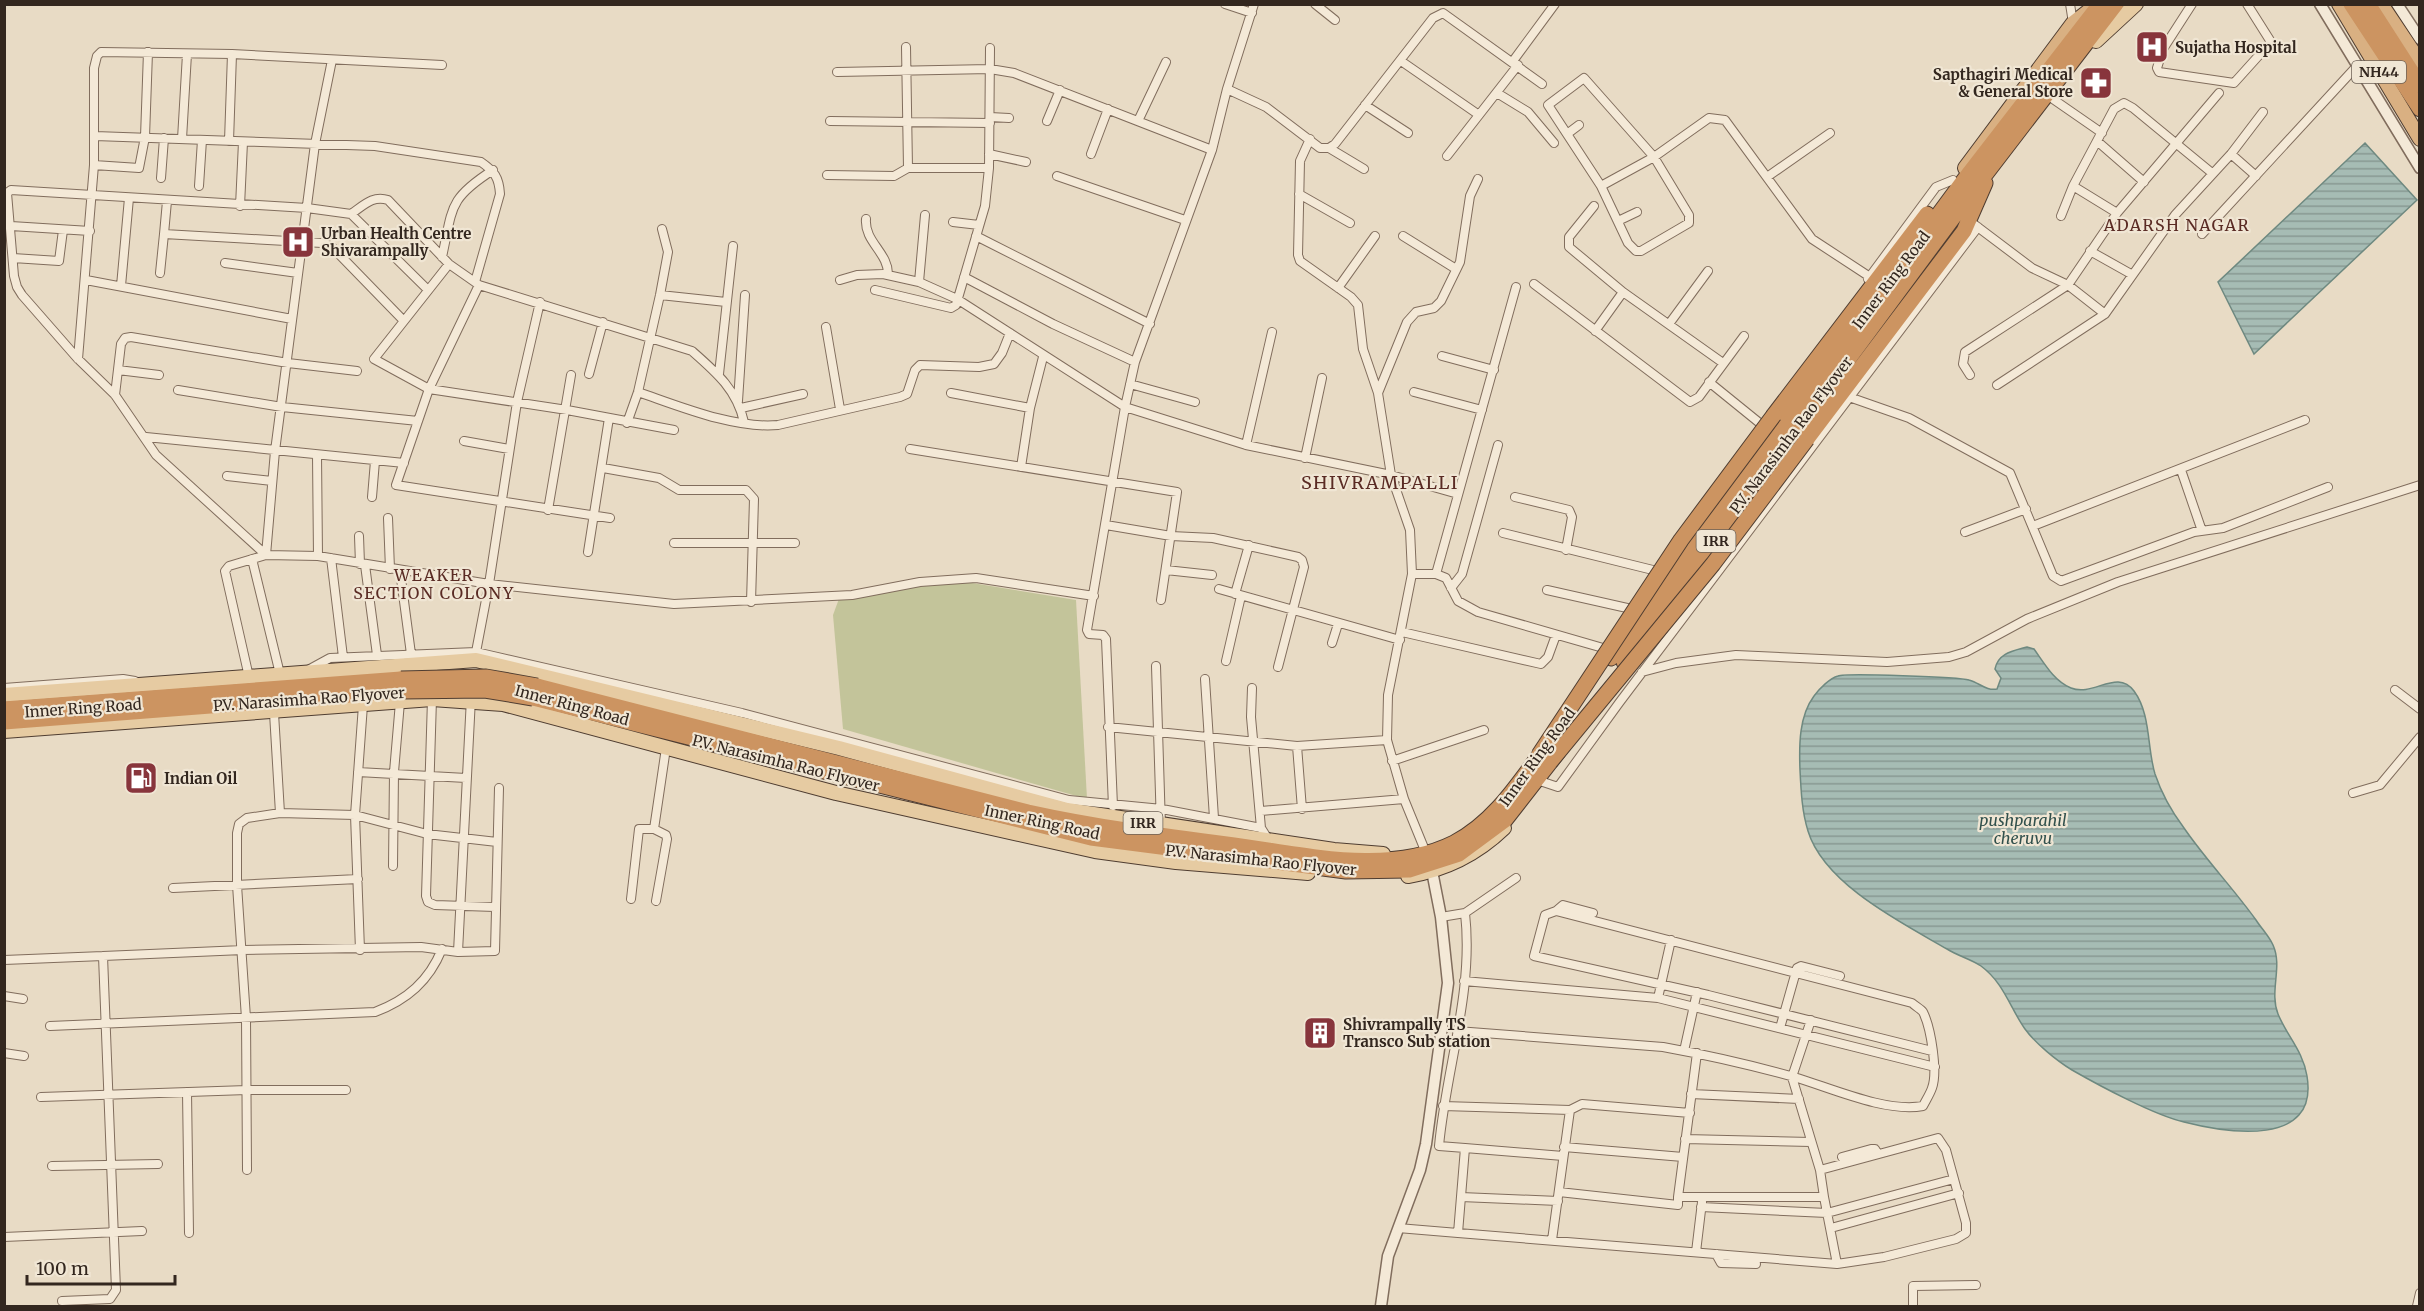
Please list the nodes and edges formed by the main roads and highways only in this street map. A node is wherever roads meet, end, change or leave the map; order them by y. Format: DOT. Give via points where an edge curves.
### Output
graph roads {
  1 [pos="2088,4"];
  2 [pos="2098,4"];
  3 [pos="2116,4"];
  4 [pos="2123,4"];
  5 [pos="2136,4"];
  6 [pos="2339,4"];
  7 [pos="2351,4"];
  8 [pos="2368,4"];
  9 [pos="2380,4"];
  10 [pos="2073,23"];
  11 [pos="2096,41"];
  12 [pos="2420,62"];
  13 [pos="2420,85"];
  14 [pos="2420,109"];
  15 [pos="2420,139"];
  16 [pos="1965,168"];
  17 [pos="1985,183"];
  18 [pos="1769,428"];
  19 [pos="4,695"];
  20 [pos="4,709"];
  21 [pos="4,722"];
  22 [pos="4,731"];
  23 [pos="1545,758"];
  1 -- 10 [label="main road, Inner Ring Road / IRR"];
  2 -- 10 [label="highway, IRR"];
  2 -- 23 [label="highway, P.V. Narasimha Rao Flyover, bridge" via="1970,172"];
  3 -- 23 [label="highway, P.V. Narasimha Rao Flyover, bridge"];
  4 -- 11 [label="highway, IRR"];
  5 -- 11 [label="main road, Inner Ring Road / IRR"];
  6 -- 15 [label="highway, NH44"];
  7 -- 14 [label="highway"];
  8 -- 13 [label="highway"];
  9 -- 12 [label="highway, NH44"];
  10 -- 16 [label="highway, Inner Ring Road / IRR"];
  11 -- 17 [label="highway, Inner Ring Road / IRR"];
  16 -- 18 [label="main road, Inner Ring Road / IRR"];
  16 -- 18 [label="highway"];
  17 -- 22 [label="main road, Inner Ring Road / IRR" via="1515,816 1492,839 1462,859 1429,872 1373,878 1216,866 1095,851 836,793 503,704 471,700 432,699"];
  17 -- 23 [label="highway, bridge" via="1973,224 1693,588"];
  18 -- 19 [label="main road, Inner Ring Road / IRR" via="1670,574 1504,797 1464,831 1424,848 1374,854 1264,833 1161,826 1067,810 476,656"];
  18 -- 23 [label="highway, bridge" via="1652,583"];
  20 -- 23 [label="highway, P.V. Narasimha Rao Flyover, bridge" via="401,679 486,677 537,686 1094,826 1347,859 1407,858 1454,843 1496,811"];
  21 -- 23 [label="highway, P.V. Narasimha Rao Flyover, bridge" via="432,689 485,690 1091,838 1346,872 1409,870 1459,854 1505,820"];
}
